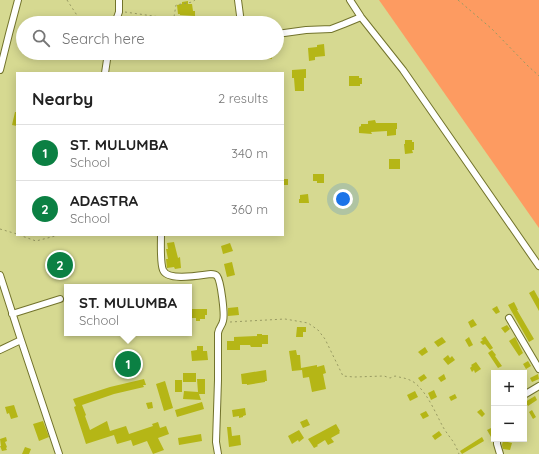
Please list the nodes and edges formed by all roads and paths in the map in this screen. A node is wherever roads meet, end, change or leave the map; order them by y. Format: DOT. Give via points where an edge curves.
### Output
graph roads {
  1 [pos="18,0"];
  2 [pos="67,0"];
  3 [pos="119,0"];
  4 [pos="195,0"];
  5 [pos="238,0"];
  6 [pos="350,0"];
  7 [pos="458,0"];
  8 [pos="119,12"];
  9 [pos="77,16"];
  10 [pos="118,16"];
  11 [pos="151,16"];
  12 [pos="174,16"];
  13 [pos="241,16"];
  14 [pos="361,17"];
  15 [pos="284,33"];
  16 [pos="107,60"];
  17 [pos="0,70"];
  18 [pos="105,72"];
  19 [pos="539,76"];
  20 [pos="0,229"];
  21 [pos="16,234"];
  22 [pos="21,236"];
  23 [pos="55,236"];
  24 [pos="161,236"];
  25 [pos="539,266"];
  26 [pos="0,275"];
  27 [pos="60,299"];
  28 [pos="12,314"];
  29 [pos="509,318"];
  30 [pos="223,322"];
  31 [pos="21,340"];
  32 [pos="0,350"];
  33 [pos="539,369"];
  34 [pos="539,386"];
  35 [pos="527,393"];
  36 [pos="498,442"];
  37 [pos="59,454"];
  38 [pos="218,454"];
  39 [pos="459,454"];
  40 [pos="500,454"];
  1 -- 17 [label="street"];
  2 -- 9 [label="path"];
  3 -- 8 [label="street"];
  4 -- 12 [label="path" via="176,5"];
  5 -- 13 [label="street"];
  6 -- 14 [label="street"];
  7 -- 19 [label="path" via="492,29"];
  8 -- 10 [label="street"];
  8 -- 11 [label="path"];
  14 -- 15 [label="street" via="331,29"];
  14 -- 25 [label="street" via="403,70"];
  16 -- 18 [label="street"];
  20 -- 21 [label="path"];
  22 -- 23 [label="path" via="36,241"];
  24 -- 30 [label="street" via="162,266 165,274 181,277 211,274 217,276 224,310"];
  26 -- 28 [label="street"];
  27 -- 28 [label="street"];
  28 -- 31 [label="street"];
  29 -- 33 [label="street"];
  30 -- 38 [label="street" via="218,333"];
  30 -- 39 [label="path" via="285,319 308,323 325,339 343,376 394,376 408,379 419,386"];
  31 -- 32 [label="street"];
  31 -- 37 [label="street"];
  34 -- 35 [label="street"];
  36 -- 40 [label="street"];
}
